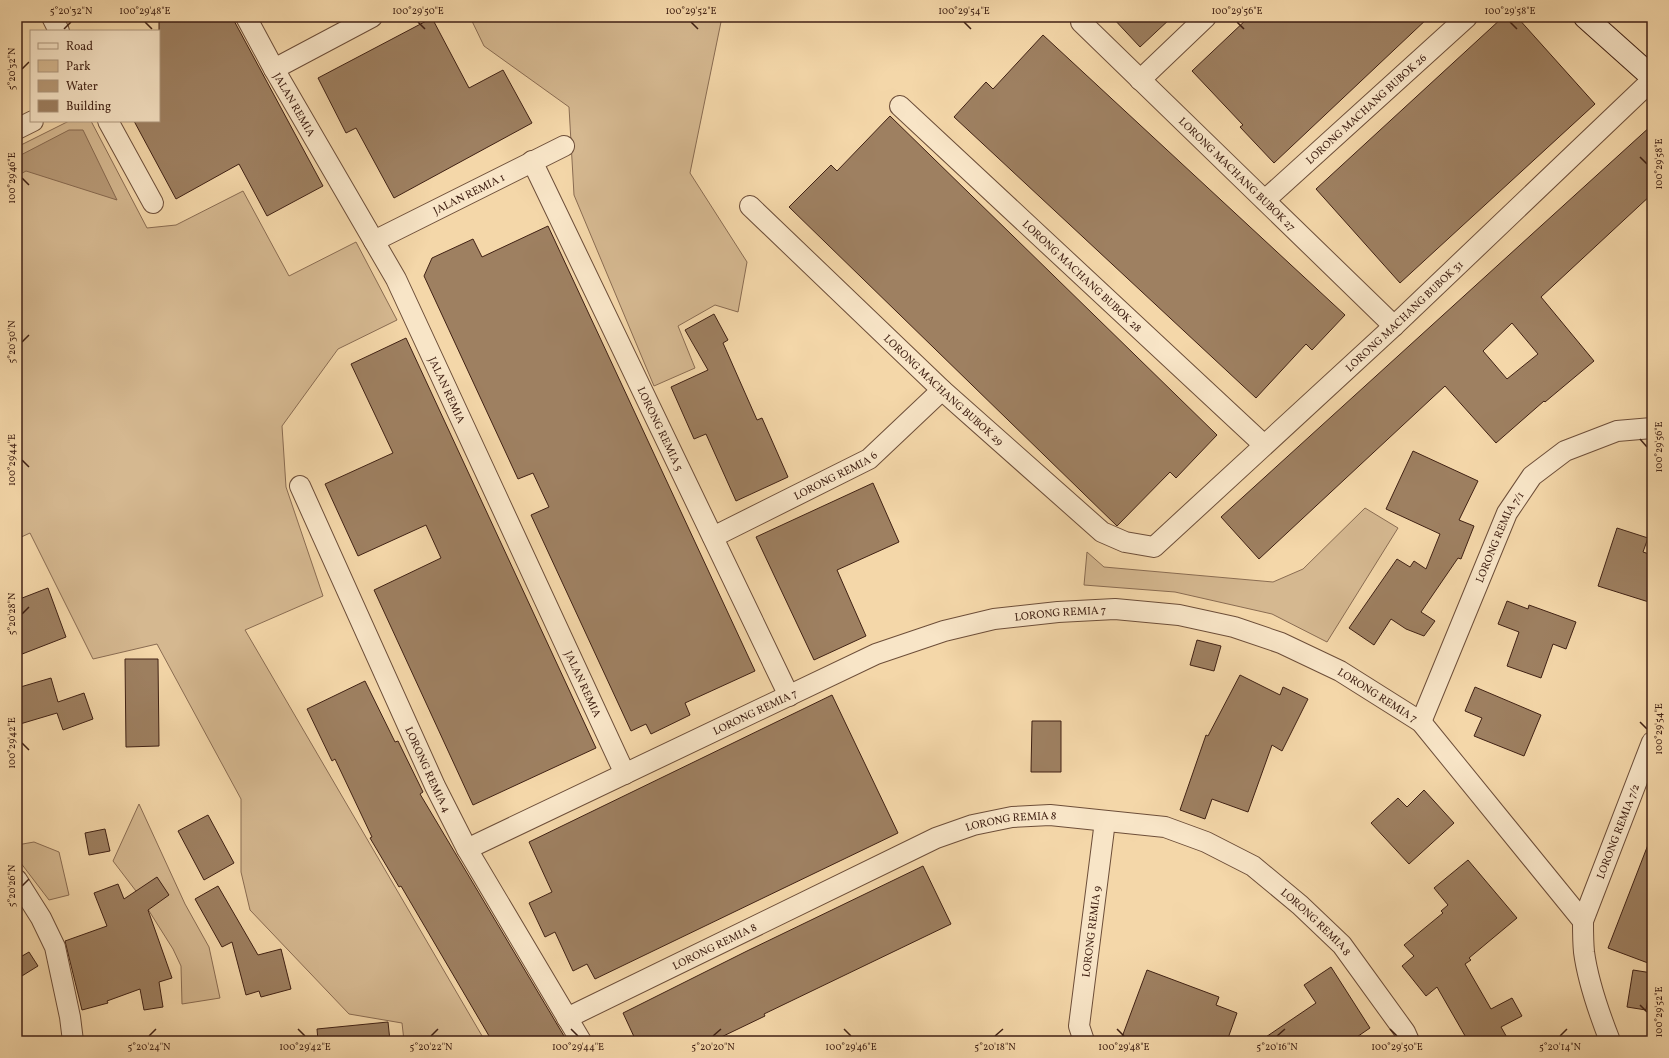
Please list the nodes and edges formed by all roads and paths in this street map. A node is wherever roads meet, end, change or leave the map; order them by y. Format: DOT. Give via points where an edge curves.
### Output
graph roads {
  1 [pos="52,17"];
  2 [pos="246,17"];
  3 [pos="372,17"];
  4 [pos="1206,17"];
  5 [pos="1467,17"];
  6 [pos="1587,17"];
  7 [pos="1081,22"];
  8 [pos="58,30"];
  9 [pos="274,69"];
  10 [pos="1652,78"];
  11 [pos="1140,80"];
  12 [pos="900,106"];
  13 [pos="30,122"];
  14 [pos="109,122"];
  15 [pos="17,129"];
  16 [pos="564,146"];
  17 [pos="532,162"];
  18 [pos="1265,200"];
  19 [pos="154,203"];
  20 [pos="750,206"];
  21 [pos="374,241"];
  22 [pos="1394,326"];
  23 [pos="942,390"];
  24 [pos="1652,428"];
  25 [pos="1264,445"];
  26 [pos="300,486"];
  27 [pos="713,536"];
  28 [pos="1154,547"];
  29 [pos="789,696"];
  30 [pos="1421,722"];
  31 [pos="1652,742"];
  32 [pos="625,774"];
  33 [pos="1105,821"];
  34 [pos="467,849"];
  35 [pos="17,880"];
  36 [pos="1583,921"];
  37 [pos="567,1018"];
  38 [pos="73,1041"];
  39 [pos="581,1041"];
  40 [pos="1084,1041"];
  41 [pos="1409,1041"];
  42 [pos="1610,1041"];
  1 -- 8 [label="street"];
  2 -- 9 [label="street, JALAN REMIA"];
  3 -- 9 [label="street"];
  4 -- 11 [label="street"];
  5 -- 18 [label="street, LORONG MACHANG BUBOK 26"];
  6 -- 10 [label="street"];
  7 -- 11 [label="street, LORONG MACHANG BUBOK 27"];
  9 -- 21 [label="street, JALAN REMIA"];
  10 -- 22 [label="street, LORONG MACHANG BUBOK 31"];
  11 -- 18 [label="street, LORONG MACHANG BUBOK 27"];
  12 -- 25 [label="street, LORONG MACHANG BUBOK 28"];
  13 -- 15 [label="street"];
  14 -- 19 [label="street"];
  16 -- 17 [label="street, JALAN REMIA 1"];
  17 -- 21 [label="street, JALAN REMIA 1"];
  17 -- 27 [label="street, LORONG REMIA 5"];
  18 -- 22 [label="street, LORONG MACHANG BUBOK 27"];
  20 -- 23 [label="street, LORONG MACHANG BUBOK 29"];
  21 -- 32 [label="street, JALAN REMIA" via="396,279"];
  22 -- 25 [label="street, LORONG MACHANG BUBOK 31"];
  23 -- 27 [label="street, LORONG REMIA 6" via="869,459"];
  23 -- 28 [label="street, LORONG MACHANG BUBOK 29" via="1102,532 1125,542"];
  24 -- 30 [label="street, LORONG REMIA 7/1" via="1617,431 1565,451 1532,476 1507,514"];
  25 -- 28 [label="street, LORONG MACHANG BUBOK 31"];
  26 -- 34 [label="street, LORONG REMIA 4" via="435,786"];
  27 -- 29 [label="street, LORONG REMIA 5"];
  29 -- 30 [label="street, LORONG REMIA 7" via="876,654 944,631 994,619 1115,609 1179,615 1234,627 1281,643 1340,671"];
  29 -- 32 [label="street, LORONG REMIA 7"];
  30 -- 36 [label="street, LORONG REMIA 7"];
  31 -- 36 [label="street, LORONG REMIA 7/2"];
  32 -- 34 [label="street, LORONG REMIA 7"];
  33 -- 37 [label="street, LORONG REMIA 8" via="1050,815 1012,817 974,825 936,838"];
  33 -- 40 [label="street, LORONG REMIA 9" via="1079,1026"];
  33 -- 41 [label="street, LORONG REMIA 8" via="1166,827 1206,842 1253,866 1300,905 1342,945"];
  34 -- 37 [label="street, LORONG REMIA 4"];
  35 -- 38 [label="street" via="41,918 55,947"];
  36 -- 42 [label="street" via="1584,951"];
  37 -- 39 [label="street, LORONG REMIA 4"];
}
